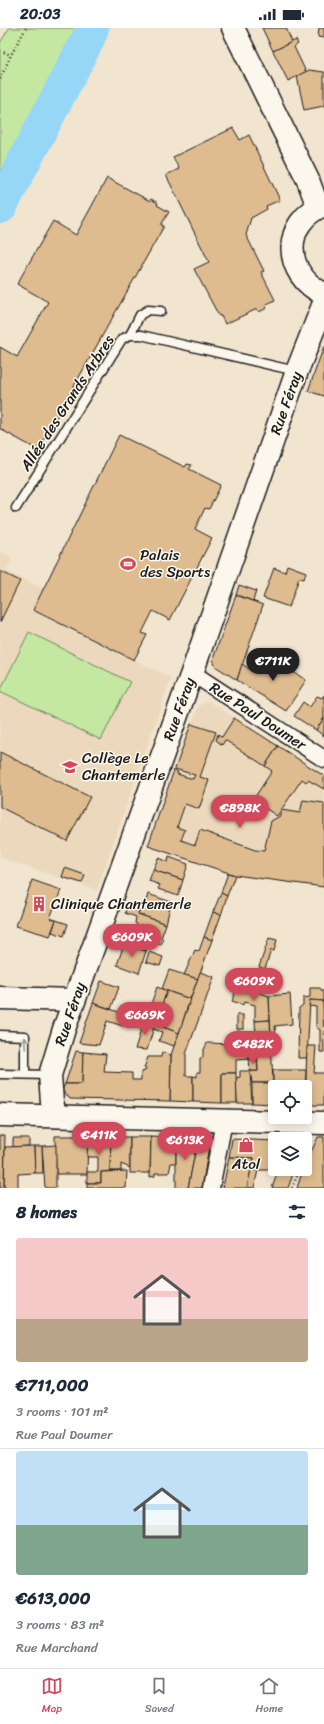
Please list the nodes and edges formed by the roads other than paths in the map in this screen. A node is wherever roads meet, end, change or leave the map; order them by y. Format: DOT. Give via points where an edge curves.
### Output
graph roads {
  1 [pos="233,28"];
  2 [pos="321,206"];
  3 [pos="324,294"];
  4 [pos="324,303"];
  5 [pos="161,311"];
  6 [pos="130,335"];
  7 [pos="297,371"];
  8 [pos="16,508"];
  9 [pos="192,673"];
  10 [pos="324,759"];
  11 [pos="0,998"];
  12 [pos="74,1000"];
  13 [pos="0,1035"];
  14 [pos="0,1074"];
  15 [pos="25,1074"];
  16 [pos="50,1075"];
  17 [pos="0,1115"];
  18 [pos="56,1116"];
  19 [pos="224,1121"];
  20 [pos="324,1123"];
  21 [pos="211,1188"];
  1 -- 2 [label="main road"];
  2 -- 3 [label="main road" via="306,216 298,227 293,240 293,254 296,268 304,280"];
  4 -- 7 [label="main road, Rue Féray"];
  5 -- 6 [label="lane, Allée des Grands Arbres" via="148,310 140,316"];
  6 -- 7 [label="lane, Allée des Grands Arbres" via="141,335"];
  6 -- 8 [label="lane, Allée des Grands Arbres" via="122,339"];
  7 -- 9 [label="main road, Rue Féray"];
  9 -- 10 [label="street, Rue Paul Doumer"];
  9 -- 12 [label="main road, Rue Féray"];
  11 -- 12 [label="main road"];
  12 -- 16 [label="main road, Rue Féray"];
  15 -- 13 [label="lane, one-way" via="25,1036"];
  14 -- 15 [label="lane"];
  15 -- 16 [label="lane"];
  16 -- 18 [label="main road, Rue Féray" via="51,1096"];
  17 -- 18 [label="main road"];
  18 -- 19 [label="main road"];
  19 -- 20 [label="main road"];
  19 -- 21 [label="street"];
}
